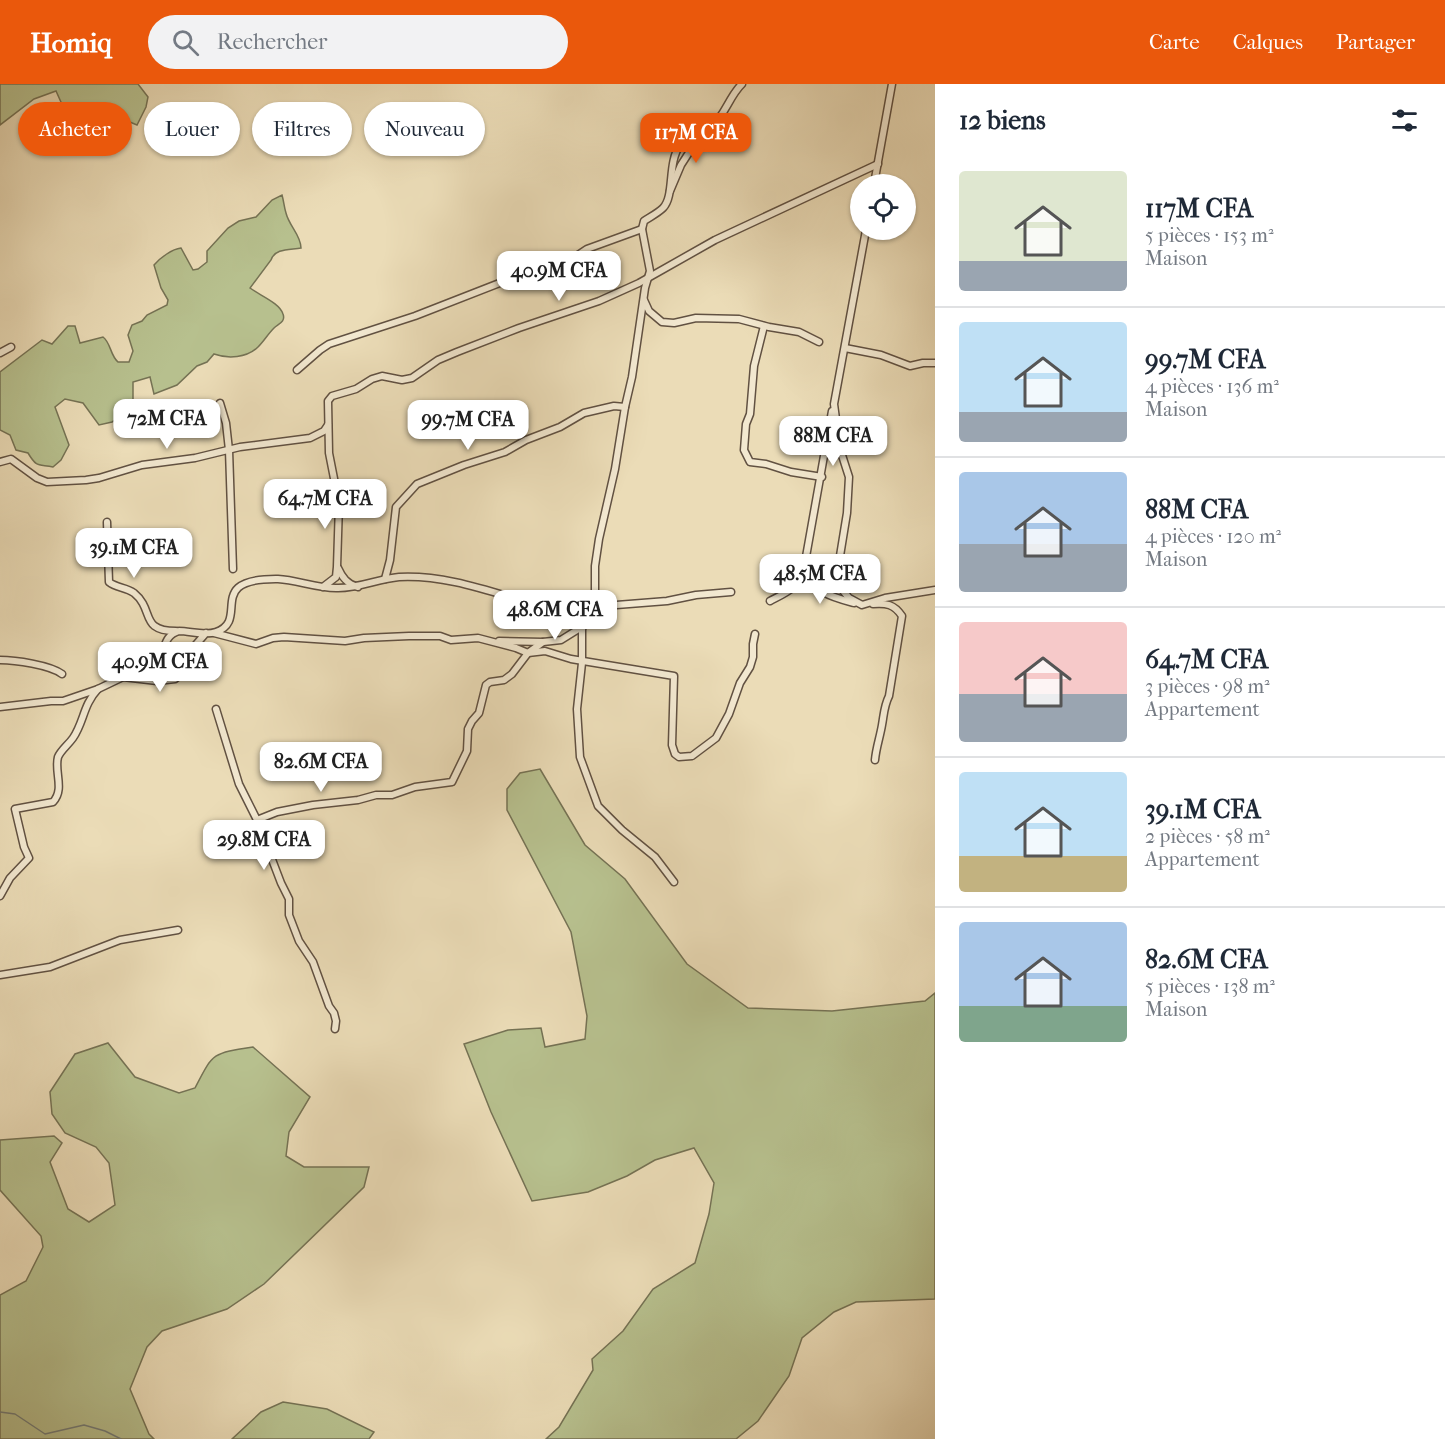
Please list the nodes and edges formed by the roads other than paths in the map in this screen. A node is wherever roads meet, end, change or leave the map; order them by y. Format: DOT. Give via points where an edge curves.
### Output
graph roads {
  1 [pos="742,84"];
  2 [pos="892,84"];
  3 [pos="712,126"];
  4 [pos="878,164"];
  5 [pos="876,174"];
  6 [pos="669,194"];
  7 [pos="642,229"];
  8 [pos="864,240"];
  9 [pos="648,278"];
  10 [pos="644,300"];
  11 [pos="764,326"];
  12 [pos="819,342"];
  13 [pos="11,347"];
  14 [pos="845,348"];
  15 [pos="0,353"];
  16 [pos="935,363"];
  17 [pos="297,370"];
  18 [pos="220,403"];
  19 [pos="834,404"];
  20 [pos="625,407"];
  21 [pos="329,425"];
  22 [pos="229,450"];
  23 [pos="0,462"];
  24 [pos="822,477"];
  25 [pos="107,522"];
  26 [pos="338,567"];
  27 [pos="804,568"];
  28 [pos="233,569"];
  29 [pos="385,579"];
  30 [pos="323,587"];
  31 [pos="358,587"];
  32 [pos="935,591"];
  33 [pos="731,592"];
  34 [pos="770,601"];
  35 [pos="862,605"];
  36 [pos="591,607"];
  37 [pos="584,622"];
  38 [pos="179,631"];
  39 [pos="206,633"];
  40 [pos="214,633"];
  41 [pos="755,634"];
  42 [pos="490,640"];
  43 [pos="543,642"];
  44 [pos="528,653"];
  45 [pos="0,660"];
  46 [pos="582,660"];
  47 [pos="62,674"];
  48 [pos="123,676"];
  49 [pos="98,689"];
  50 [pos="0,707"];
  51 [pos="216,709"];
  52 [pos="875,760"];
  53 [pos="257,820"];
  54 [pos="674,882"];
  55 [pos="0,896"];
  56 [pos="178,930"];
  57 [pos="0,975"];
  58 [pos="335,1029"];
  1 -- 3 [label="street"];
  2 -- 4 [label="street"];
  3 -- 6 [label="street" via="681,165"];
  3 -- 6 [label="street" via="695,132 680,145 672,164"];
  4 -- 5 [label="street"];
  4 -- 9 [label="street" via="715,240"];
  6 -- 7 [label="street" via="663,208 644,221"];
  7 -- 9 [label="street"];
  7 -- 17 [label="street" via="587,249 569,261 329,344"];
  8 -- 14 [label="street"];
  9 -- 10 [label="street"];
  9 -- 21 [label="street" via="599,301 438,360 412,378 382,376 332,396 328,401"];
  10 -- 11 [label="street" via="649,311 662,322 707,318"];
  10 -- 20 [label="street"];
  11 -- 12 [label="street" via="799,332"];
  11 -- 24 [label="street" via="746,424 747,459"];
  13 -- 15 [label="street"];
  14 -- 16 [label="street" via="910,366"];
  14 -- 19 [label="street"];
  18 -- 22 [label="street"];
  19 -- 24 [label="street"];
  19 -- 35 [label="street" via="849,477 839,562 840,587"];
  20 -- 29 [label="street" via="584,413 505,452 417,484 396,507"];
  20 -- 36 [label="street" via="596,551 595,598"];
  21 -- 22 [label="street" via="310,438"];
  21 -- 26 [label="street" via="329,453 339,504"];
  22 -- 23 [label="street" via="142,465 99,478 47,482 11,459"];
  22 -- 28 [label="street"];
  24 -- 27 [label="street"];
  25 -- 38 [label="street" via="109,582 137,595 156,629"];
  26 -- 30 [label="street" via="336,577"];
  26 -- 31 [label="street" via="344,579"];
  27 -- 34 [label="street" via="796,586"];
  27 -- 35 [label="street" via="824,594"];
  29 -- 31 [label="street"];
  29 -- 36 [label="street" via="438,578 545,606 579,610"];
  30 -- 31 [label="street"];
  30 -- 40 [label="street" via="280,579 246,582 235,590 228,624"];
  32 -- 35 [label="street" via="885,597"];
  33 -- 36 [label="street"];
  35 -- 52 [label="street" via="886,603 897,608 902,616"];
  36 -- 37 [label="street"];
  37 -- 43 [label="street" via="561,640"];
  37 -- 46 [label="street"];
  38 -- 39 [label="street"];
  38 -- 48 [label="street" via="164,643 160,658"];
  39 -- 40 [label="street"];
  39 -- 48 [label="street" via="175,679"];
  40 -- 42 [label="street" via="256,644 284,637 345,641 440,636 452,640"];
  41 -- 46 [label="street" via="750,667 729,714 716,738 692,756 675,754 672,745 674,676"];
  42 -- 43 [label="street"];
  42 -- 44 [label="street"];
  43 -- 44 [label="street"];
  44 -- 46 [label="street" via="545,651"];
  44 -- 53 [label="street" via="512,674 486,685 479,713 468,729 467,751 452,782 277,812"];
  45 -- 47 [label="street" via="32,664"];
  46 -- 54 [label="street" via="580,757 594,797 622,830 655,856"];
  48 -- 49 [label="street"];
  49 -- 50 [label="street" via="63,701"];
  49 -- 55 [label="street" via="88,700 73,737 58,756 56,800 15,810 28,858"];
  51 -- 53 [label="street" via="239,784"];
  53 -- 58 [label="street" via="289,899 289,915 299,941 313,962 334,1013"];
  56 -- 57 [label="street" via="120,940 50,967"];
}
